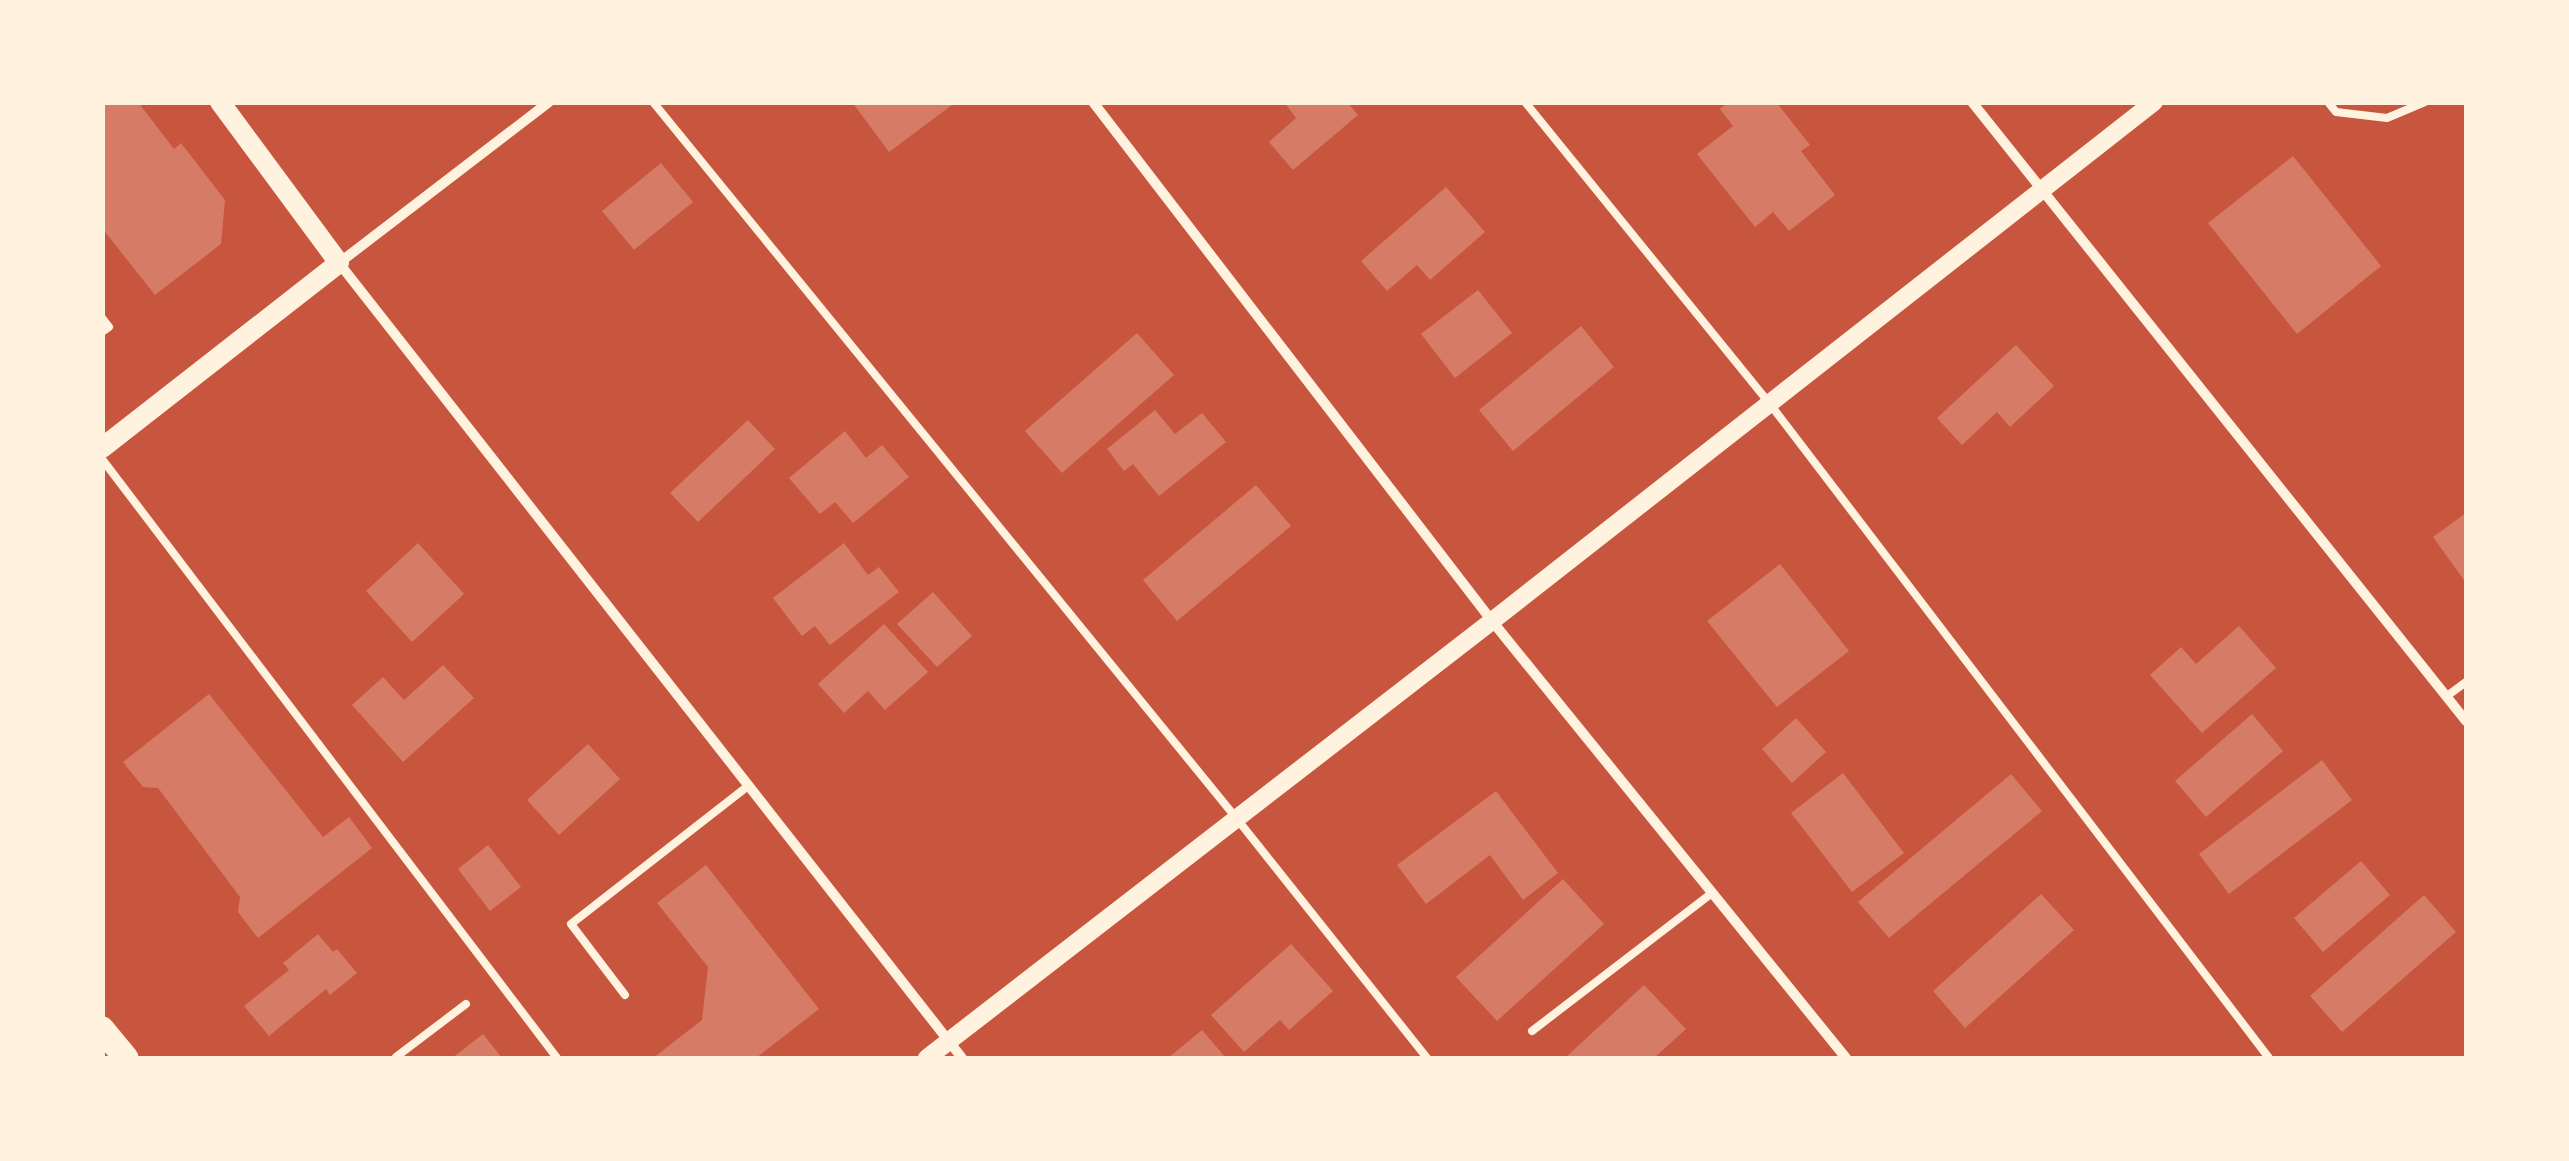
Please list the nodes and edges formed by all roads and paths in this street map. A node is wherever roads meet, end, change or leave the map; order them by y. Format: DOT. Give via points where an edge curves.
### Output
graph roads {
  1 [pos="220,102"];
  2 [pos="549,102"];
  3 [pos="653,102"];
  4 [pos="1092,102"];
  5 [pos="1525,102"];
  6 [pos="1972,102"];
  7 [pos="2154,102"];
  8 [pos="2328,102"];
  9 [pos="2425,102"];
  10 [pos="2042,190"];
  11 [pos="339,263"];
  12 [pos="102,318"];
  13 [pos="102,332"];
  14 [pos="1770,404"];
  15 [pos="102,448"];
  16 [pos="102,459"];
  17 [pos="1492,621"];
  18 [pos="2466,682"];
  19 [pos="2448,696"];
  20 [pos="2466,721"];
  21 [pos="748,786"];
  22 [pos="1237,818"];
  23 [pos="1712,893"];
  24 [pos="625,995"];
  25 [pos="466,1004"];
  26 [pos="102,1029"];
  27 [pos="1532,1031"];
  28 [pos="948,1042"];
  29 [pos="126,1058"];
  30 [pos="396,1058"];
  31 [pos="557,1058"];
  32 [pos="926,1058"];
  33 [pos="962,1058"];
  34 [pos="1427,1058"];
  35 [pos="1846,1058"];
  36 [pos="2269,1058"];
  1 -- 11 [label="main road"];
  2 -- 11 [label="street"];
  3 -- 22 [label="lane"];
  4 -- 17 [label="street"];
  5 -- 14 [label="lane"];
  6 -- 10 [label="street"];
  7 -- 10 [label="street"];
  8 -- 9 [label="lane" via="2336,112 2387,118"];
  10 -- 14 [label="street"];
  10 -- 19 [label="street"];
  11 -- 15 [label="main road"];
  11 -- 21 [label="street"];
  12 -- 13 [label="lane" via="110,326"];
  14 -- 17 [label="street"];
  14 -- 36 [label="lane"];
  16 -- 31 [label="lane"];
  17 -- 22 [label="street"];
  17 -- 23 [label="street"];
  18 -- 19 [label="lane"];
  19 -- 20 [label="street"];
  21 -- 24 [label="lane" via="571,924"];
  21 -- 28 [label="street"];
  22 -- 28 [label="street"];
  22 -- 34 [label="lane"];
  23 -- 27 [label="lane"];
  23 -- 35 [label="street"];
  25 -- 30 [label="lane"];
  26 -- 29 [label="main road"];
  28 -- 32 [label="street"];
  28 -- 33 [label="street"];
}
